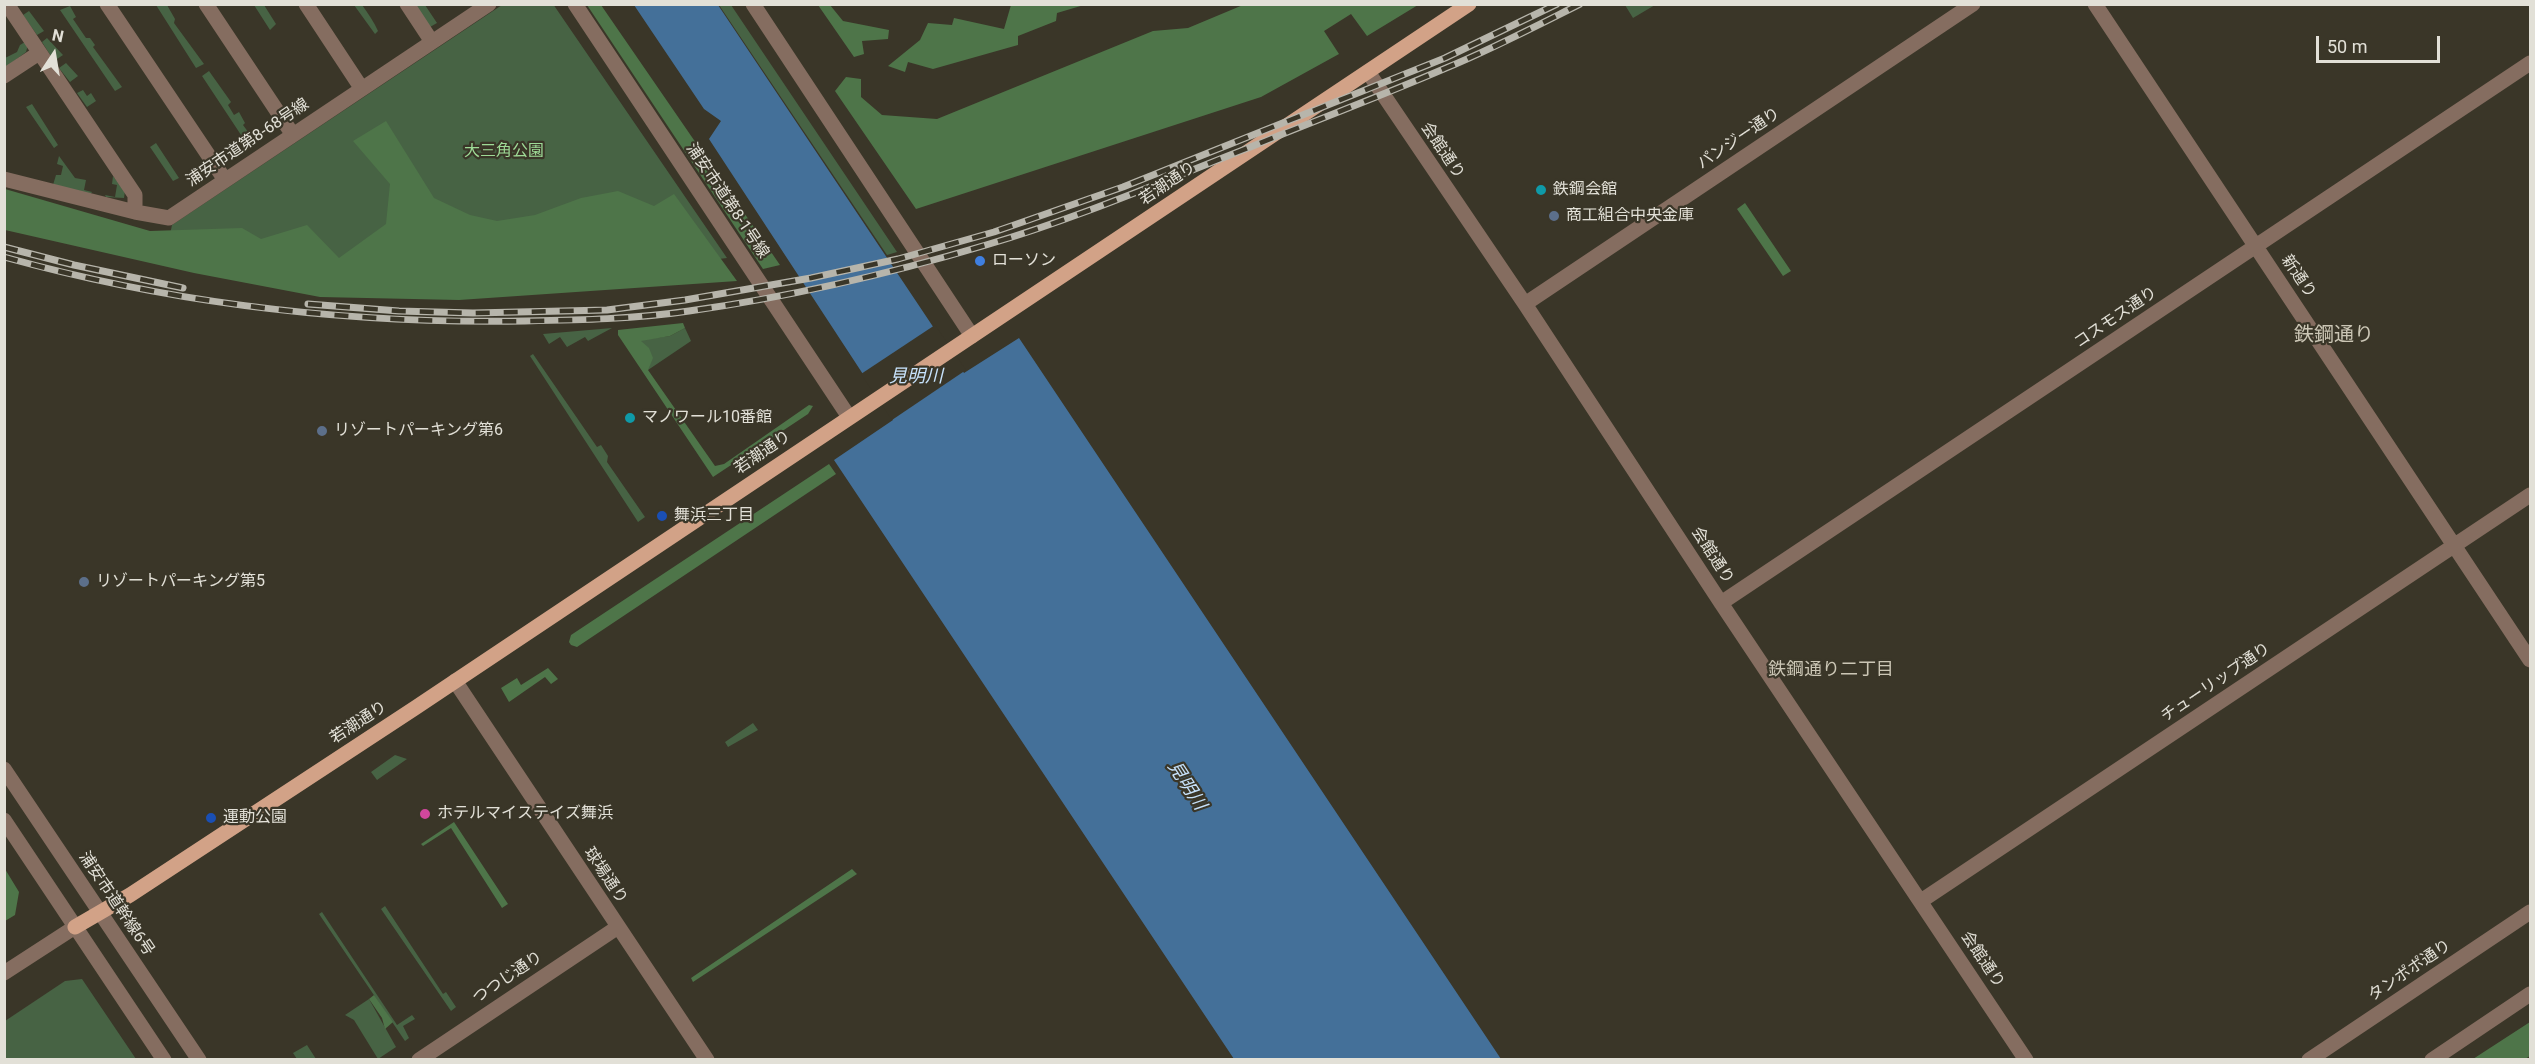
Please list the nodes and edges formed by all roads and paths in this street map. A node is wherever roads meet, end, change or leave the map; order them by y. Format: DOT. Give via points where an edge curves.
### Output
graph roads {
  1 [pos="7,4"];
  2 [pos="107,4"];
  3 [pos="206,4"];
  4 [pos="306,4"];
  5 [pos="407,4"];
  6 [pos="489,4"];
  7 [pos="575,4"];
  8 [pos="753,4"];
  9 [pos="1468,4"];
  10 [pos="1973,4"];
  11 [pos="2095,4"];
  12 [pos="432,42"];
  13 [pos="39,53"];
  14 [pos="2530,63"];
  15 [pos="1368,72"];
  16 [pos="4,76"];
  17 [pos="362,89"];
  18 [pos="293,135"];
  19 [pos="4,179"];
  20 [pos="225,180"];
  21 [pos="135,212"];
  22 [pos="2256,246"];
  23 [pos="1525,304"];
  24 [pos="972,336"];
  25 [pos="849,417"];
  26 [pos="2530,495"];
  27 [pos="2455,545"];
  28 [pos="1721,603"];
  29 [pos="2530,660"];
  30 [pos="455,681"];
  31 [pos="4,769"];
  32 [pos="4,820"];
  33 [pos="1921,901"];
  34 [pos="100,912"];
  35 [pos="2530,912"];
  36 [pos="75,927"];
  37 [pos="618,927"];
  38 [pos="4,973"];
  39 [pos="2530,994"];
  40 [pos="164,1059"];
  41 [pos="199,1059"];
  42 [pos="419,1059"];
  43 [pos="707,1059"];
  44 [pos="2026,1059"];
  45 [pos="2309,1059"];
  46 [pos="2432,1059"];
  1 -- 13 [label="street"];
  2 -- 20 [label="street"];
  3 -- 18 [label="street"];
  4 -- 17 [label="street"];
  5 -- 12 [label="street"];
  6 -- 12 [label="street, 浦安市道第8-68号線"];
  7 -- 25 [label="street, 浦安市道第8-1号線"];
  8 -- 24 [label="street"];
  9 -- 15 [label="main road, 若潮通り"];
  10 -- 23 [label="street, パンジー通り"];
  11 -- 22 [label="street, 新通り"];
  12 -- 17 [label="street, 浦安市道第8-68号線"];
  13 -- 16 [label="street"];
  13 -- 21 [label="street" via="135,195"];
  14 -- 22 [label="street, コスモス通り"];
  15 -- 23 [label="street, 会館通り"];
  15 -- 24 [label="main road, 若潮通り"];
  17 -- 18 [label="street, 浦安市道第8-68号線"];
  18 -- 20 [label="street, 浦安市道第8-68号線"];
  19 -- 21 [label="street, 浦安市道第8-68号線"];
  20 -- 21 [label="street, 浦安市道第8-68号線" via="169,218"];
  22 -- 27 [label="street, 新通り"];
  22 -- 28 [label="street, コスモス通り"];
  23 -- 28 [label="street, 会館通り"];
  24 -- 25 [label="main road, 若潮通り"];
  25 -- 30 [label="main road, 若潮通り"];
  26 -- 27 [label="street, チューリップ通り"];
  27 -- 29 [label="street, 新通り"];
  27 -- 33 [label="street, チューリップ通り"];
  28 -- 33 [label="street, 会館通り"];
  30 -- 34 [label="main road, 若潮通り"];
  30 -- 37 [label="street, 球場通り"];
  31 -- 34 [label="street, 浦安市道幹線6号"];
  32 -- 36 [label="street"];
  33 -- 44 [label="street, 会館通り"];
  34 -- 36 [label="main road, 若潮通り"];
  34 -- 41 [label="street, 浦安市道幹線6号"];
  35 -- 45 [label="street, タンポポ通り"];
  36 -- 38 [label="street"];
  36 -- 40 [label="street"];
  37 -- 42 [label="street, つつじ通り"];
  37 -- 43 [label="street, 球場通り"];
  39 -- 46 [label="street"];
}
